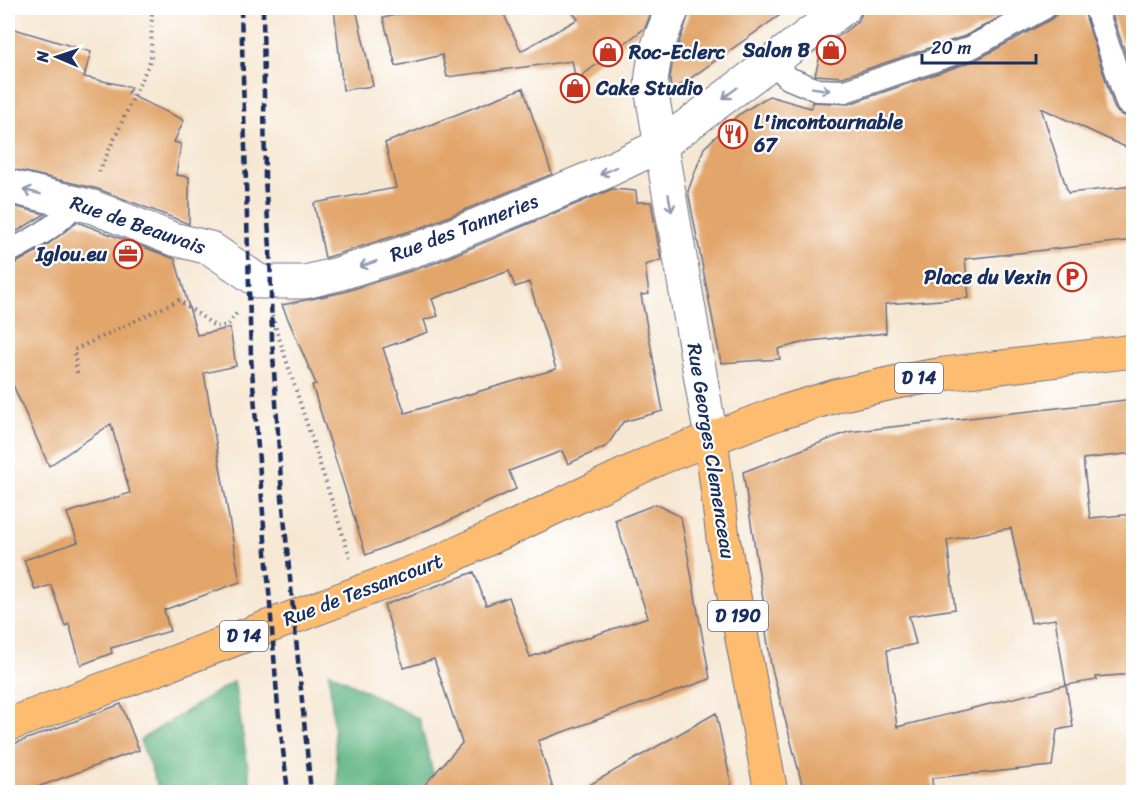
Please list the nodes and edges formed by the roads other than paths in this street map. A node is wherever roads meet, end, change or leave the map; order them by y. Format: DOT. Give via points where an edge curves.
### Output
graph roads {
  1 [pos="673,8"];
  2 [pos="844,8"];
  3 [pos="1044,8"];
  4 [pos="1096,8"];
  5 [pos="772,61"];
  6 [pos="1127,103"];
  7 [pos="661,145"];
  8 [pos="8,186"];
  9 [pos="80,204"];
  10 [pos="8,252"];
  11 [pos="260,282"];
  12 [pos="1134,351"];
  13 [pos="711,438"];
  14 [pos="8,725"];
  15 [pos="771,792"];
  1 -- 7 [label="street, Rue Georges Clemenceau" via="652,66 651,88"];
  2 -- 5 [label="street"];
  5 -- 3 [label="lane, one-way" via="788,78 817,90 845,91 970,48"];
  4 -- 6 [label="lane"];
  5 -- 7 [label="street, one-way"];
  7 -- 11 [label="street, Rue des Tanneries, one-way" via="429,244 304,282"];
  7 -- 13 [label="street, Rue Georges Clemenceau / D 190, one-way"];
  9 -- 8 [label="street, Rue de Beauvais, one-way"];
  9 -- 10 [label="lane" via="38,237"];
  9 -- 11 [label="street, Rue de Beauvais" via="172,239 210,248"];
  12 -- 13 [label="main road, D 14" via="897,382 811,402"];
  13 -- 14 [label="main road, Rue de Tessancourt / D 14" via="437,562"];
  13 -- 15 [label="main road, Rue Georges Clemenceau / D 190" via="723,538"];
}
